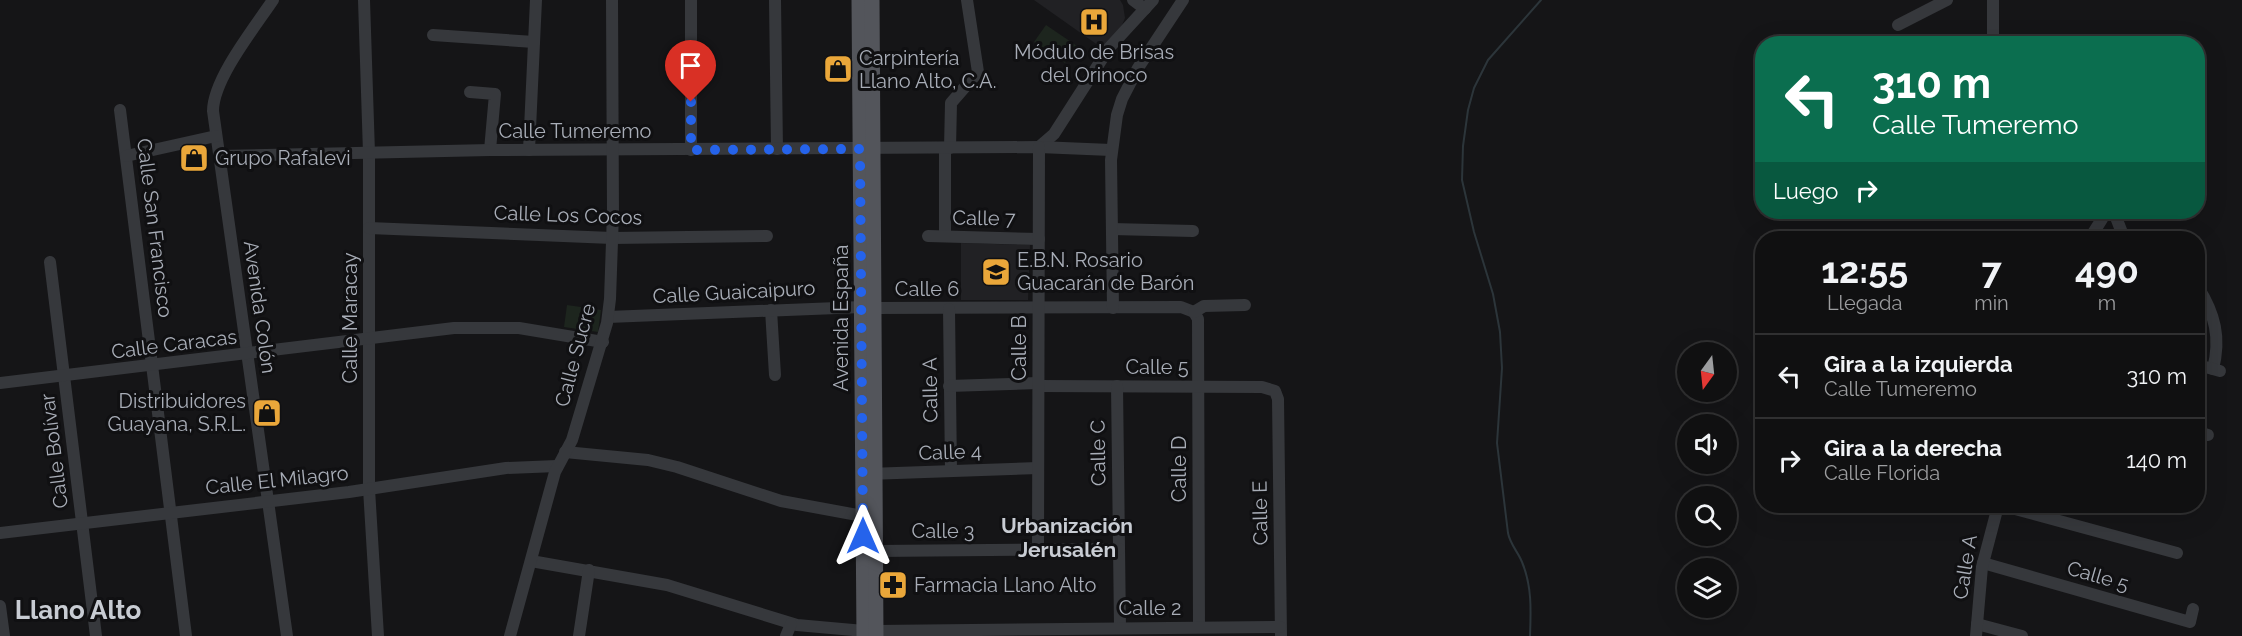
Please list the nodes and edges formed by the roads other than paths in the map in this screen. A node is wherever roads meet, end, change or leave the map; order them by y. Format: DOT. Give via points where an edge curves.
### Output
graph roads {
  1 [pos="273,0"];
  2 [pos="364,0"];
  3 [pos="536,0"];
  4 [pos="612,0"];
  5 [pos="691,0"];
  6 [pos="775,0"];
  7 [pos="859,0"];
  8 [pos="872,0"];
  9 [pos="967,0"];
  10 [pos="1133,0"];
  11 [pos="1183,0"];
  12 [pos="1947,0"];
  13 [pos="1993,0"];
  14 [pos="1149,4"];
  15 [pos="1898,26"];
  16 [pos="433,35"];
  17 [pos="1994,36"];
  18 [pos="534,42"];
  19 [pos="470,92"];
  20 [pos="120,110"];
  21 [pos="216,136"];
  22 [pos="1039,147"];
  23 [pos="947,148"];
  24 [pos="777,149"];
  25 [pos="866,149"];
  26 [pos="490,150"];
  27 [pos="529,150"];
  28 [pos="614,150"];
  29 [pos="691,150"];
  30 [pos="1111,150"];
  31 [pos="369,153"];
  32 [pos="126,156"];
  33 [pos="219,156"];
  34 [pos="369,228"];
  35 [pos="1112,229"];
  36 [pos="1193,231"];
  37 [pos="767,236"];
  38 [pos="928,236"];
  39 [pos="945,236"];
  40 [pos="612,238"];
  41 [pos="1038,239"];
  42 [pos="50,262"];
  43 [pos="2205,301"];
  44 [pos="1245,305"];
  45 [pos="868,307"];
  46 [pos="1039,308"];
  47 [pos="1113,308"];
  48 [pos="949,309"];
  49 [pos="771,310"];
  50 [pos="1194,312"];
  51 [pos="608,317"];
  52 [pos="370,338"];
  53 [pos="603,342"];
  54 [pos="248,354"];
  55 [pos="153,366"];
  56 [pos="2205,367"];
  57 [pos="774,375"];
  58 [pos="65,376"];
  59 [pos="0,383"];
  60 [pos="1038,384"];
  61 [pos="949,386"];
  62 [pos="1117,386"];
  63 [pos="1198,387"];
  64 [pos="1275,391"];
  65 [pos="565,452"];
  66 [pos="557,466"];
  67 [pos="1038,468"];
  68 [pos="951,471"];
  69 [pos="869,474"];
  70 [pos="369,489"];
  71 [pos="268,502"];
  72 [pos="171,512"];
  73 [pos="1996,513"];
  74 [pos="2030,513"];
  75 [pos="863,516"];
  76 [pos="83,523"];
  77 [pos="0,533"];
  78 [pos="1119,549"];
  79 [pos="1038,550"];
  80 [pos="876,551"];
  81 [pos="2177,552"];
  82 [pos="531,561"];
  83 [pos="1983,563"];
  84 [pos="589,570"];
  85 [pos="0,606"];
  86 [pos="2193,609"];
  87 [pos="791,624"];
  88 [pos="1120,627"];
  89 [pos="1199,627"];
  90 [pos="1976,630"];
  91 [pos="1280,631"];
  92 [pos="1040,632"];
  93 [pos="870,634"];
  94 [pos="4,636"];
  95 [pos="96,636"];
  96 [pos="186,636"];
  97 [pos="287,636"];
  98 [pos="378,636"];
  99 [pos="510,636"];
  100 [pos="579,636"];
  101 [pos="786,636"];
  102 [pos="2022,636"];
  1 -- 21 [label="street, Avenida Colón" via="218,88 213,111"];
  2 -- 31 [label="street, Calle Maracay"];
  3 -- 18 [label="street"];
  4 -- 28 [label="street, Calle Sucre"];
  5 -- 29 [label="street"];
  6 -- 24 [label="street"];
  7 -- 25 [label="main road, Avenida España"];
  8 -- 25 [label="main road, Avenida España"];
  9 -- 23 [label="street" via="978,72 952,100"];
  10 -- 14 [label="street"];
  11 -- 30 [label="street" via="1128,85 1119,107"];
  12 -- 15 [label="street"];
  13 -- 17 [label="street"];
  14 -- 22 [label="street" via="1109,48 1054,134"];
  16 -- 18 [label="street"];
  18 -- 27 [label="street"];
  19 -- 26 [label="street" via="495,94"];
  20 -- 32 [label="street, Calle San Francisco"];
  21 -- 32 [label="street"];
  21 -- 33 [label="street, Avenida Colón"];
  22 -- 23 [label="street, Calle Tumeremo"];
  22 -- 30 [label="street, Calle Tumeremo"];
  22 -- 41 [label="street, Calle B"];
  23 -- 25 [label="street, Calle Tumeremo"];
  23 -- 39 [label="street"];
  24 -- 25 [label="street, Calle Tumeremo"];
  24 -- 29 [label="street, Calle Tumeremo"];
  25 -- 45 [label="main road, Avenida España"];
  26 -- 27 [label="street, Calle Tumeremo"];
  26 -- 31 [label="street, Calle Tumeremo"];
  27 -- 28 [label="street, Calle Tumeremo"];
  28 -- 29 [label="street, Calle Tumeremo"];
  28 -- 40 [label="street, Calle Sucre"];
  30 -- 35 [label="street"];
  31 -- 33 [label="street, Calle Tumeremo"];
  31 -- 34 [label="street, Calle Maracay"];
  32 -- 55 [label="street, Calle San Francisco"];
  33 -- 54 [label="street, Avenida Colón"];
  34 -- 40 [label="street, Calle Los Cocos"];
  34 -- 52 [label="street, Calle Maracay"];
  35 -- 36 [label="street"];
  35 -- 47 [label="street"];
  37 -- 40 [label="street, Calle Los Cocos"];
  38 -- 39 [label="street, Calle 7"];
  39 -- 41 [label="street, Calle 7"];
  40 -- 51 [label="street, Calle Sucre"];
  41 -- 46 [label="street, Calle B"];
  42 -- 58 [label="street, Calle Bolívar"];
  43 -- 56 [label="street" via="2217,330 2217,370"];
  44 -- 50 [label="street" via="1204,306"];
  45 -- 48 [label="street, Calle 6"];
  45 -- 49 [label="street, Calle Guaicaipuro"];
  45 -- 69 [label="main road, Avenida España"];
  46 -- 47 [label="street, Calle 6"];
  46 -- 48 [label="street, Calle 6"];
  46 -- 60 [label="street, Calle B"];
  47 -- 50 [label="street, Calle 6" via="1180,307"];
  48 -- 61 [label="street, Calle A"];
  49 -- 51 [label="street, Calle Guaicaipuro"];
  49 -- 57 [label="street"];
  50 -- 63 [label="street, Calle D" via="1198,319"];
  51 -- 53 [label="street, Calle Sucre"];
  52 -- 53 [label="street, Calle Caracas" via="490,327"];
  52 -- 54 [label="street, Calle Caracas"];
  52 -- 70 [label="street, Calle Maracay"];
  53 -- 65 [label="street, Calle Sucre"];
  54 -- 55 [label="street, Calle Caracas"];
  54 -- 71 [label="street, Avenida Colón"];
  55 -- 58 [label="street, Calle Caracas"];
  55 -- 72 [label="street, Calle San Francisco"];
  58 -- 59 [label="street, Calle Caracas"];
  58 -- 76 [label="street, Calle Bolívar"];
  60 -- 61 [label="street, Calle 5"];
  60 -- 62 [label="street, Calle 5"];
  60 -- 67 [label="street, Calle B"];
  61 -- 68 [label="street, Calle A"];
  62 -- 63 [label="street, Calle 5"];
  62 -- 78 [label="street, Calle C"];
  63 -- 64 [label="street, Calle 5" via="1262,387"];
  63 -- 89 [label="street, Calle D"];
  64 -- 91 [label="street, Calle E"];
  65 -- 66 [label="street, Calle Sucre"];
  65 -- 75 [label="street" via="648,460 781,501"];
  66 -- 70 [label="street, Calle El Milagro" via="506,468"];
  66 -- 82 [label="street, Calle Sucre"];
  67 -- 68 [label="street, Calle 4"];
  67 -- 79 [label="street, Calle B"];
  68 -- 69 [label="street, Calle 4"];
  69 -- 75 [label="main road, Avenida España"];
  69 -- 80 [label="main road, Avenida España"];
  70 -- 71 [label="street, Calle El Milagro"];
  70 -- 98 [label="street, Calle Maracay"];
  71 -- 72 [label="street, Calle El Milagro"];
  71 -- 97 [label="street, Avenida Colón"];
  72 -- 76 [label="street, Calle El Milagro"];
  72 -- 96 [label="street, Calle San Francisco"];
  73 -- 83 [label="street, Calle A"];
  74 -- 81 [label="street"];
  75 -- 93 [label="main road, Avenida España"];
  76 -- 77 [label="street, Calle El Milagro"];
  76 -- 95 [label="street, Calle Bolívar"];
  78 -- 79 [label="street, Calle 3"];
  78 -- 88 [label="street, Calle C"];
  79 -- 80 [label="street, Calle 3"];
  80 -- 93 [label="main road, Avenida España"];
  82 -- 84 [label="street, Calle 2"];
  82 -- 99 [label="street, Calle Sucre"];
  83 -- 86 [label="street, Calle 5" via="2190,622"];
  83 -- 90 [label="street, Calle A"];
  84 -- 87 [label="street, Calle 2" via="667,585"];
  84 -- 100 [label="street"];
  85 -- 94 [label="street"];
  87 -- 93 [label="street, Calle 2"];
  87 -- 101 [label="street"];
  88 -- 89 [label="street, Calle 2"];
  88 -- 92 [label="street, Calle 2"];
  89 -- 91 [label="street, Calle 2"];
  90 -- 102 [label="street"];
  92 -- 93 [label="street, Calle 2"];
}
